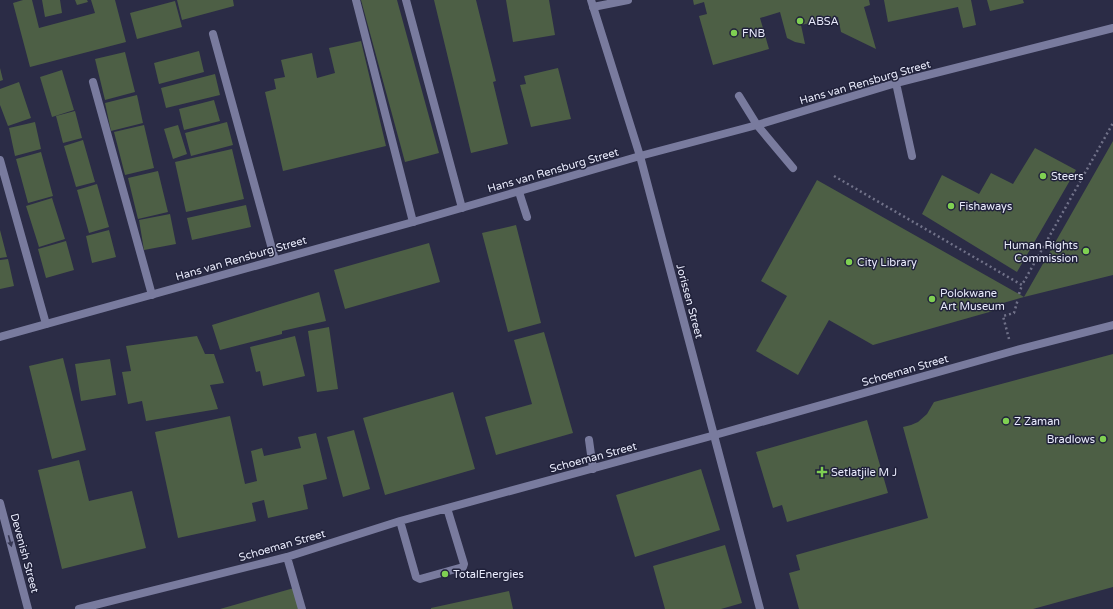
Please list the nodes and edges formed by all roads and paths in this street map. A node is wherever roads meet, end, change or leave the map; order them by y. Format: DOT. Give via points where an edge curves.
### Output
graph roads {
  1 [pos="356,0"];
  2 [pos="406,0"];
  3 [pos="628,0"];
  4 [pos="592,4"];
  5 [pos="1113,28"];
  6 [pos="213,34"];
  7 [pos="93,82"];
  8 [pos="896,83"];
  9 [pos="739,96"];
  10 [pos="1113,123"];
  11 [pos="757,125"];
  12 [pos="640,156"];
  13 [pos="912,156"];
  14 [pos="0,160"];
  15 [pos="793,168"];
  16 [pos="834,176"];
  17 [pos="519,192"];
  18 [pos="462,208"];
  19 [pos="527,217"];
  20 [pos="412,222"];
  21 [pos="275,260"];
  22 [pos="1022,285"];
  23 [pos="1019,294"];
  24 [pos="152,295"];
  25 [pos="1018,299"];
  26 [pos="46,324"];
  27 [pos="1113,325"];
  28 [pos="0,337"];
  29 [pos="1012,351"];
  30 [pos="715,435"];
  31 [pos="589,440"];
  32 [pos="593,469"];
  33 [pos="0,504"];
  34 [pos="447,508"];
  35 [pos="400,521"];
  36 [pos="287,556"];
  37 [pos="28,609"];
  38 [pos="79,609"];
  39 [pos="302,609"];
  40 [pos="760,609"];
  1 -- 20 [label="street"];
  2 -- 18 [label="street"];
  3 -- 4 [label="street"];
  4 -- 12 [label="street, Jorissen Street"];
  5 -- 8 [label="street, Hans van Rensburg Street"];
  6 -- 21 [label="street"];
  7 -- 24 [label="street"];
  8 -- 11 [label="street, Hans van Rensburg Street"];
  8 -- 13 [label="street"];
  9 -- 11 [label="street"];
  10 -- 22 [label="path"];
  11 -- 12 [label="street, Hans van Rensburg Street"];
  11 -- 15 [label="street"];
  12 -- 17 [label="street, Hans van Rensburg Street"];
  12 -- 30 [label="street, Jorissen Street"];
  14 -- 26 [label="street"];
  16 -- 22 [label="path"];
  17 -- 18 [label="street, Hans van Rensburg Street"];
  17 -- 19 [label="street"];
  18 -- 20 [label="street, Hans van Rensburg Street"];
  20 -- 21 [label="street, Hans van Rensburg Street"];
  21 -- 24 [label="street, Hans van Rensburg Street"];
  22 -- 23 [label="path"];
  24 -- 26 [label="street, Hans van Rensburg Street"];
  25 -- 29 [label="path" via="1014,313 1002,316"];
  26 -- 28 [label="street, Hans van Rensburg Street"];
  27 -- 29 [label="street, Schoeman Street"];
  29 -- 30 [label="street, Schoeman Street"];
  30 -- 32 [label="street, Schoeman Street"];
  30 -- 40 [label="street, Jorissen Street"];
  31 -- 32 [label="street"];
  32 -- 34 [label="street, Schoeman Street"];
  33 -- 37 [label="street, Devenish Street, one-way"];
  34 -- 35 [label="street, Schoeman Street"];
  34 -- 35 [label="street" via="463,567 420,579 416,577"];
  35 -- 36 [label="street, Schoeman Street"];
  36 -- 38 [label="street, Schoeman Street"];
  36 -- 39 [label="street"];
}
